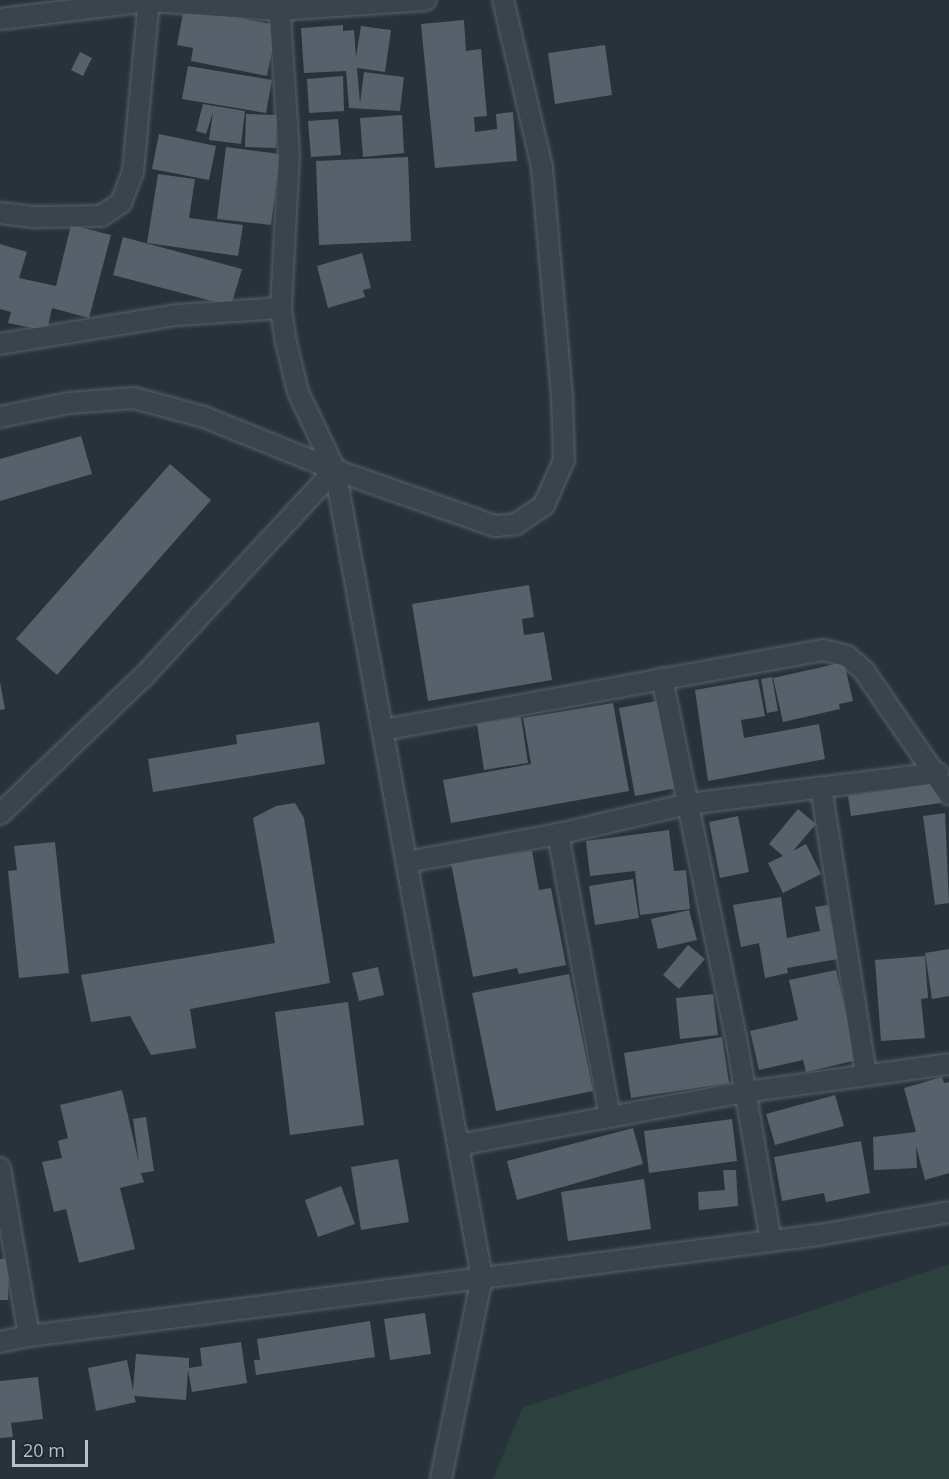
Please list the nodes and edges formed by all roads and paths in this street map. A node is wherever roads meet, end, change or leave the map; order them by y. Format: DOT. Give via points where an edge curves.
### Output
graph roads {
  1 [pos="426,0"];
  2 [pos="502,0"];
  3 [pos="149,1"];
  4 [pos="278,5"];
  5 [pos="0,19"];
  6 [pos="0,213"];
  7 [pos="281,308"];
  8 [pos="0,345"];
  9 [pos="0,417"];
  10 [pos="335,470"];
  11 [pos="662,678"];
  12 [pos="383,730"];
  13 [pos="938,773"];
  14 [pos="821,787"];
  15 [pos="949,794"];
  16 [pos="688,804"];
  17 [pos="0,814"];
  18 [pos="558,834"];
  19 [pos="407,862"];
  20 [pos="949,1064"];
  21 [pos="866,1075"];
  22 [pos="745,1092"];
  23 [pos="610,1117"];
  24 [pos="458,1145"];
  25 [pos="0,1168"];
  26 [pos="949,1212"];
  27 [pos="771,1241"];
  28 [pos="482,1277"];
  29 [pos="29,1336"];
  30 [pos="0,1342"];
  31 [pos="441,1479"];
  1 -- 4 [label="street"];
  2 -- 10 [label="street" via="542,167 562,397 564,460 555,488 544,505 516,524 495,526"];
  3 -- 4 [label="street"];
  3 -- 5 [label="street"];
  3 -- 6 [label="street" via="133,172 121,203 101,216"];
  4 -- 7 [label="street" via="289,155"];
  7 -- 8 [label="street" via="178,315"];
  7 -- 10 [label="street" via="298,392"];
  9 -- 10 [label="street" via="69,403 134,398 204,417"];
  10 -- 12 [label="street"];
  10 -- 17 [label="street" via="144,676"];
  11 -- 12 [label="street"];
  11 -- 13 [label="street" via="823,650 846,656 864,671"];
  11 -- 16 [label="street"];
  12 -- 19 [label="street"];
  13 -- 14 [label="street"];
  13 -- 15 [label="street"];
  14 -- 16 [label="street"];
  14 -- 21 [label="street"];
  16 -- 18 [label="street"];
  16 -- 22 [label="street"];
  18 -- 19 [label="street"];
  18 -- 23 [label="street"];
  19 -- 24 [label="street"];
  20 -- 21 [label="street"];
  21 -- 22 [label="street"];
  22 -- 23 [label="street"];
  22 -- 27 [label="street"];
  23 -- 24 [label="street"];
  24 -- 28 [label="street"];
  25 -- 29 [label="street"];
  26 -- 27 [label="street"];
  27 -- 28 [label="street"];
  28 -- 29 [label="street"];
  28 -- 31 [label="street"];
  29 -- 30 [label="street"];
}
